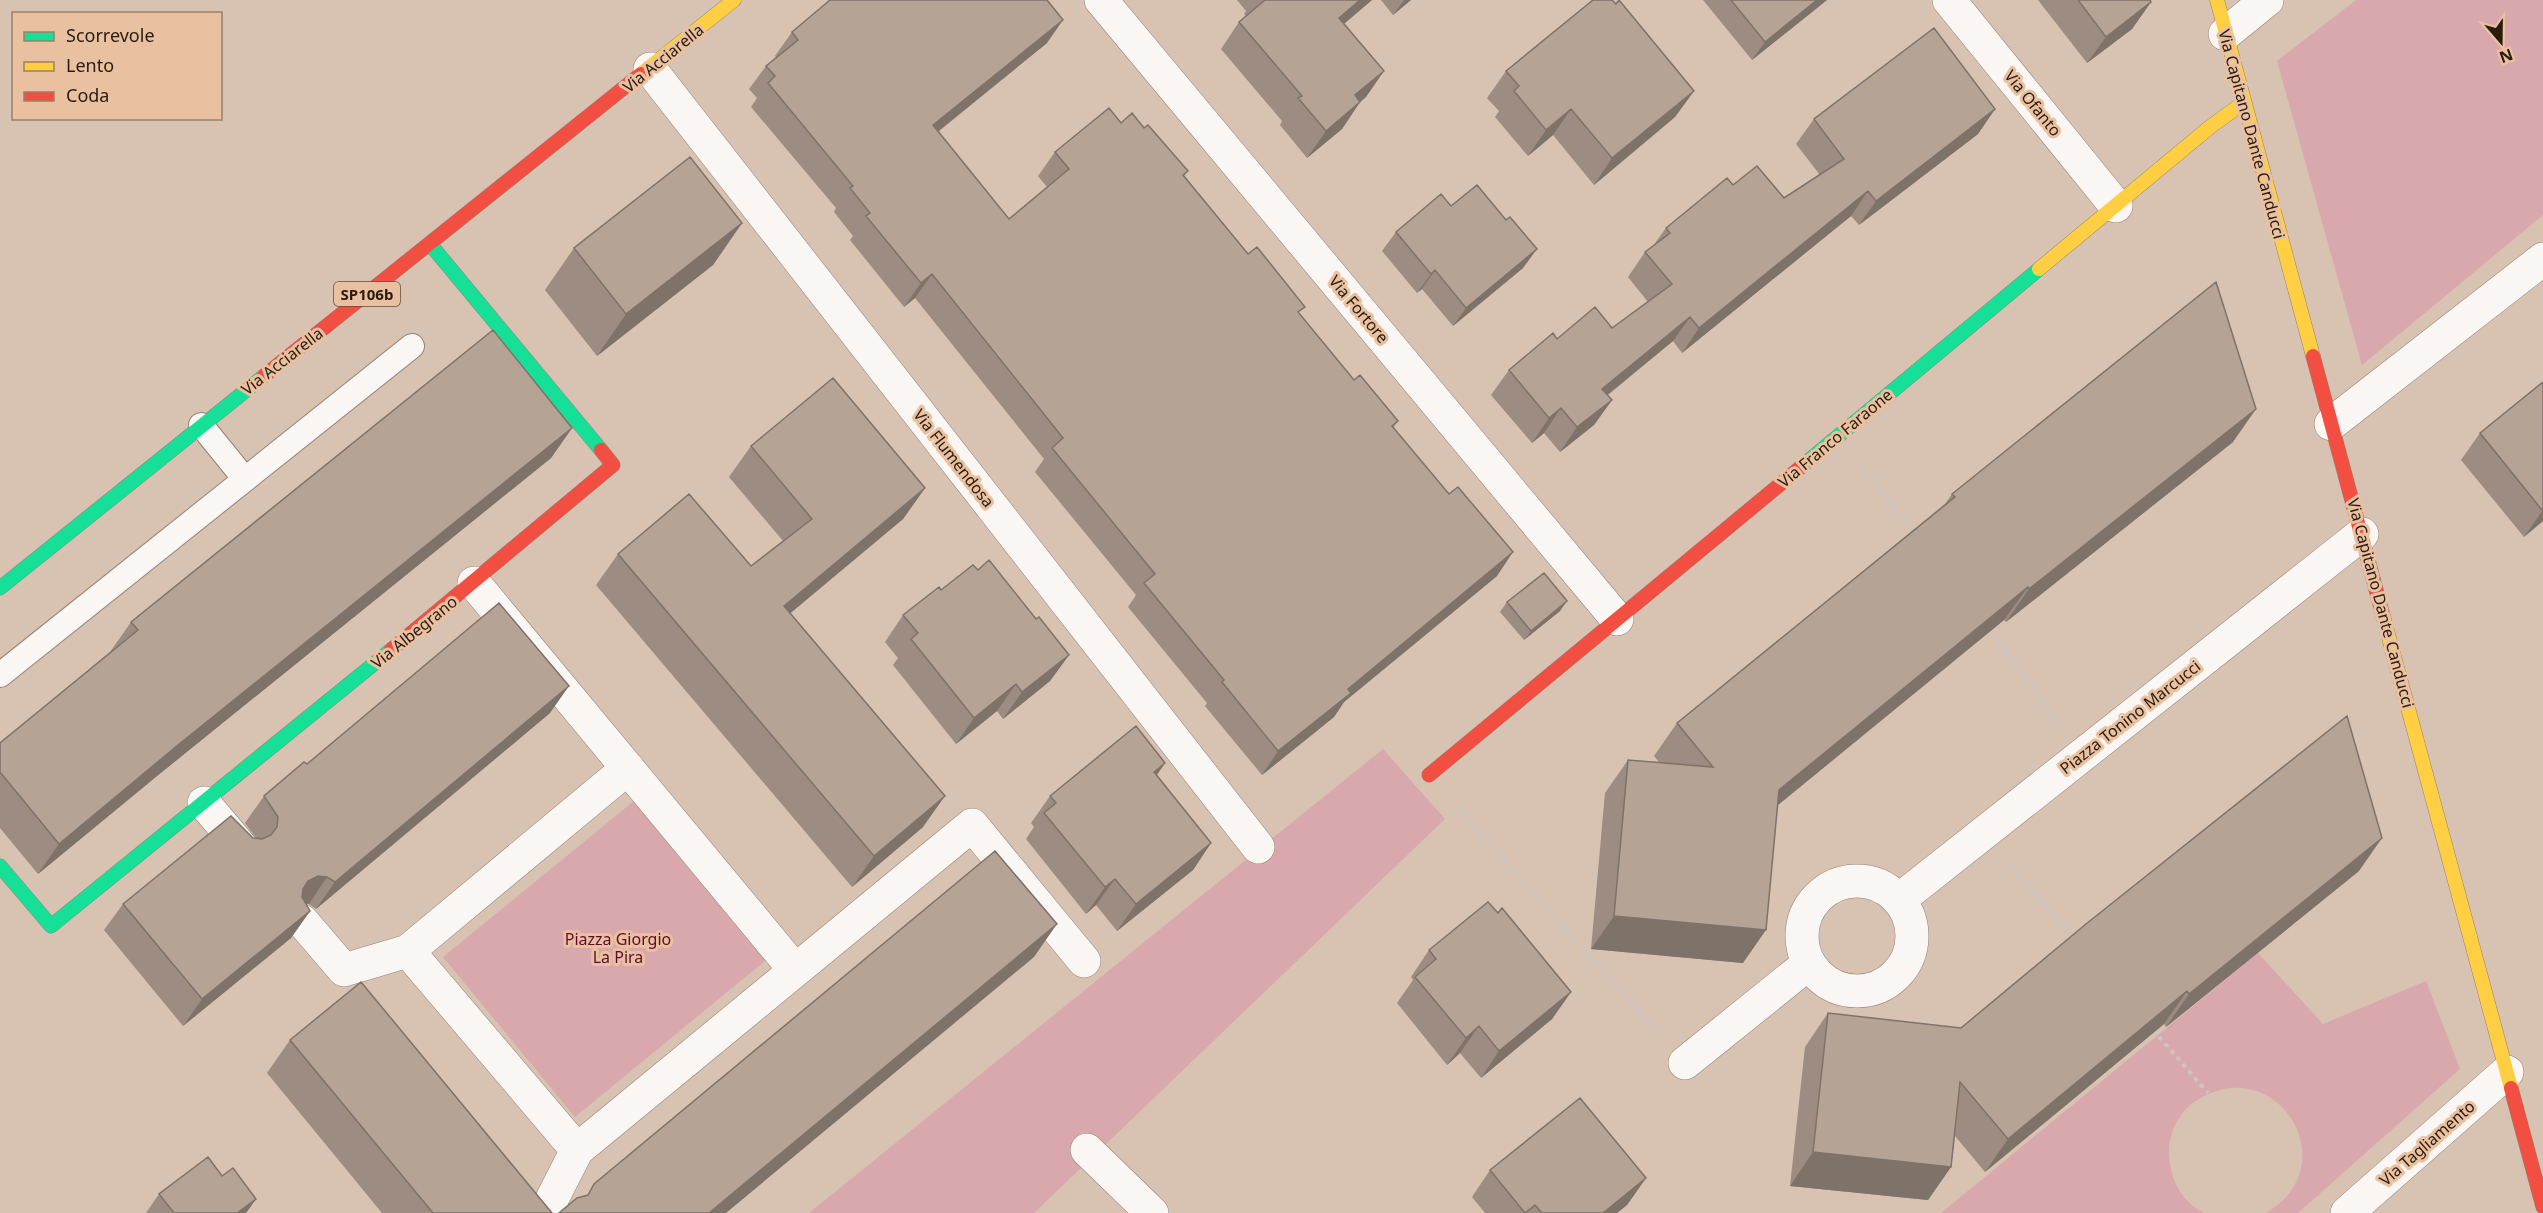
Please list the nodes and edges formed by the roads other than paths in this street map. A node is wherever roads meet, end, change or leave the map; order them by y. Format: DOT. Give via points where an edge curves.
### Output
graph roads {
  1 [pos="734,0"];
  2 [pos="1101,0"];
  3 [pos="1949,0"];
  4 [pos="2217,0"];
  5 [pos="2267,0"];
  6 [pos="2225,34"];
  7 [pos="650,69"];
  8 [pos="2243,103"];
  9 [pos="2116,206"];
  10 [pos="430,244"];
  11 [pos="2543,259"];
  12 [pos="412,346"];
  13 [pos="2331,424"];
  14 [pos="201,425"];
  15 [pos="244,478"];
  16 [pos="2362,534"];
  17 [pos="474,583"];
  18 [pos="0,588"];
  19 [pos="1617,619"];
  20 [pos="0,675"];
  21 [pos="628,768"];
  22 [pos="1429,775"];
  23 [pos="204,803"];
  24 [pos="241,847"];
  25 [pos="1258,847"];
  26 [pos="0,866"];
  27 [pos="1899,900"];
  28 [pos="302,921"];
  29 [pos="408,951"];
  30 [pos="1084,961"];
  31 [pos="1808,964"];
  32 [pos="795,970"];
  33 [pos="1685,1063"];
  34 [pos="2507,1072"];
  35 [pos="577,1150"];
  36 [pos="1087,1150"];
  37 [pos="2543,1207"];
  38 [pos="553,1213"];
  39 [pos="1152,1213"];
  40 [pos="2347,1213"];
  1 -- 7 [label="street, Via Acciarella / SP106b"];
  2 -- 19 [label="street, Via Fortore"];
  3 -- 9 [label="street, Via Ofanto"];
  4 -- 6 [label="street, Via Capitano Dante Canducci"];
  5 -- 6 [label="street"];
  6 -- 8 [label="street, Via Capitano Dante Canducci"];
  7 -- 10 [label="street, Via Acciarella / SP106b"];
  7 -- 25 [label="street, Via Flumendosa"];
  8 -- 9 [label="street, Via Franco Faraone"];
  8 -- 13 [label="street, Via Capitano Dante Canducci"];
  9 -- 19 [label="street, Via Franco Faraone"];
  10 -- 14 [label="street, Via Acciarella / SP106b"];
  10 -- 17 [label="street, Via Albegrano" via="613,465"];
  11 -- 13 [label="street"];
  12 -- 15 [label="lane"];
  13 -- 16 [label="street, Via Capitano Dante Canducci"];
  14 -- 15 [label="lane"];
  14 -- 18 [label="street, Via Acciarella / SP106b"];
  15 -- 20 [label="lane"];
  16 -- 27 [label="street, Piazza Tonino Marcucci"];
  16 -- 34 [label="street, Via Capitano Dante Canducci"];
  17 -- 21 [label="street"];
  17 -- 23 [label="street, Via Albegrano"];
  19 -- 22 [label="street, Via Franco Faraone"];
  21 -- 29 [label="street"];
  21 -- 32 [label="street"];
  23 -- 24 [label="street"];
  23 -- 26 [label="street, Via Albegrano" via="51,926"];
  27 -- 31 [label="street" via="1886,888 1868,882 1850,880 1832,886 1807,912 1801,929 1801,947"];
  27 -- 31 [label="street" via="1909,916 1913,934 1902,969 1888,981 1872,990 1854,992 1836,988"];
  28 -- 29 [label="street" via="344,970"];
  29 -- 35 [label="street"];
  30 -- 32 [label="street" via="972,825"];
  31 -- 33 [label="street"];
  32 -- 35 [label="street"];
  34 -- 37 [label="street, Via Capitano Dante Canducci"];
  34 -- 40 [label="street, Via Tagliamento"];
  35 -- 38 [label="street" via="548,1207"];
  36 -- 39 [label="street"];
}
